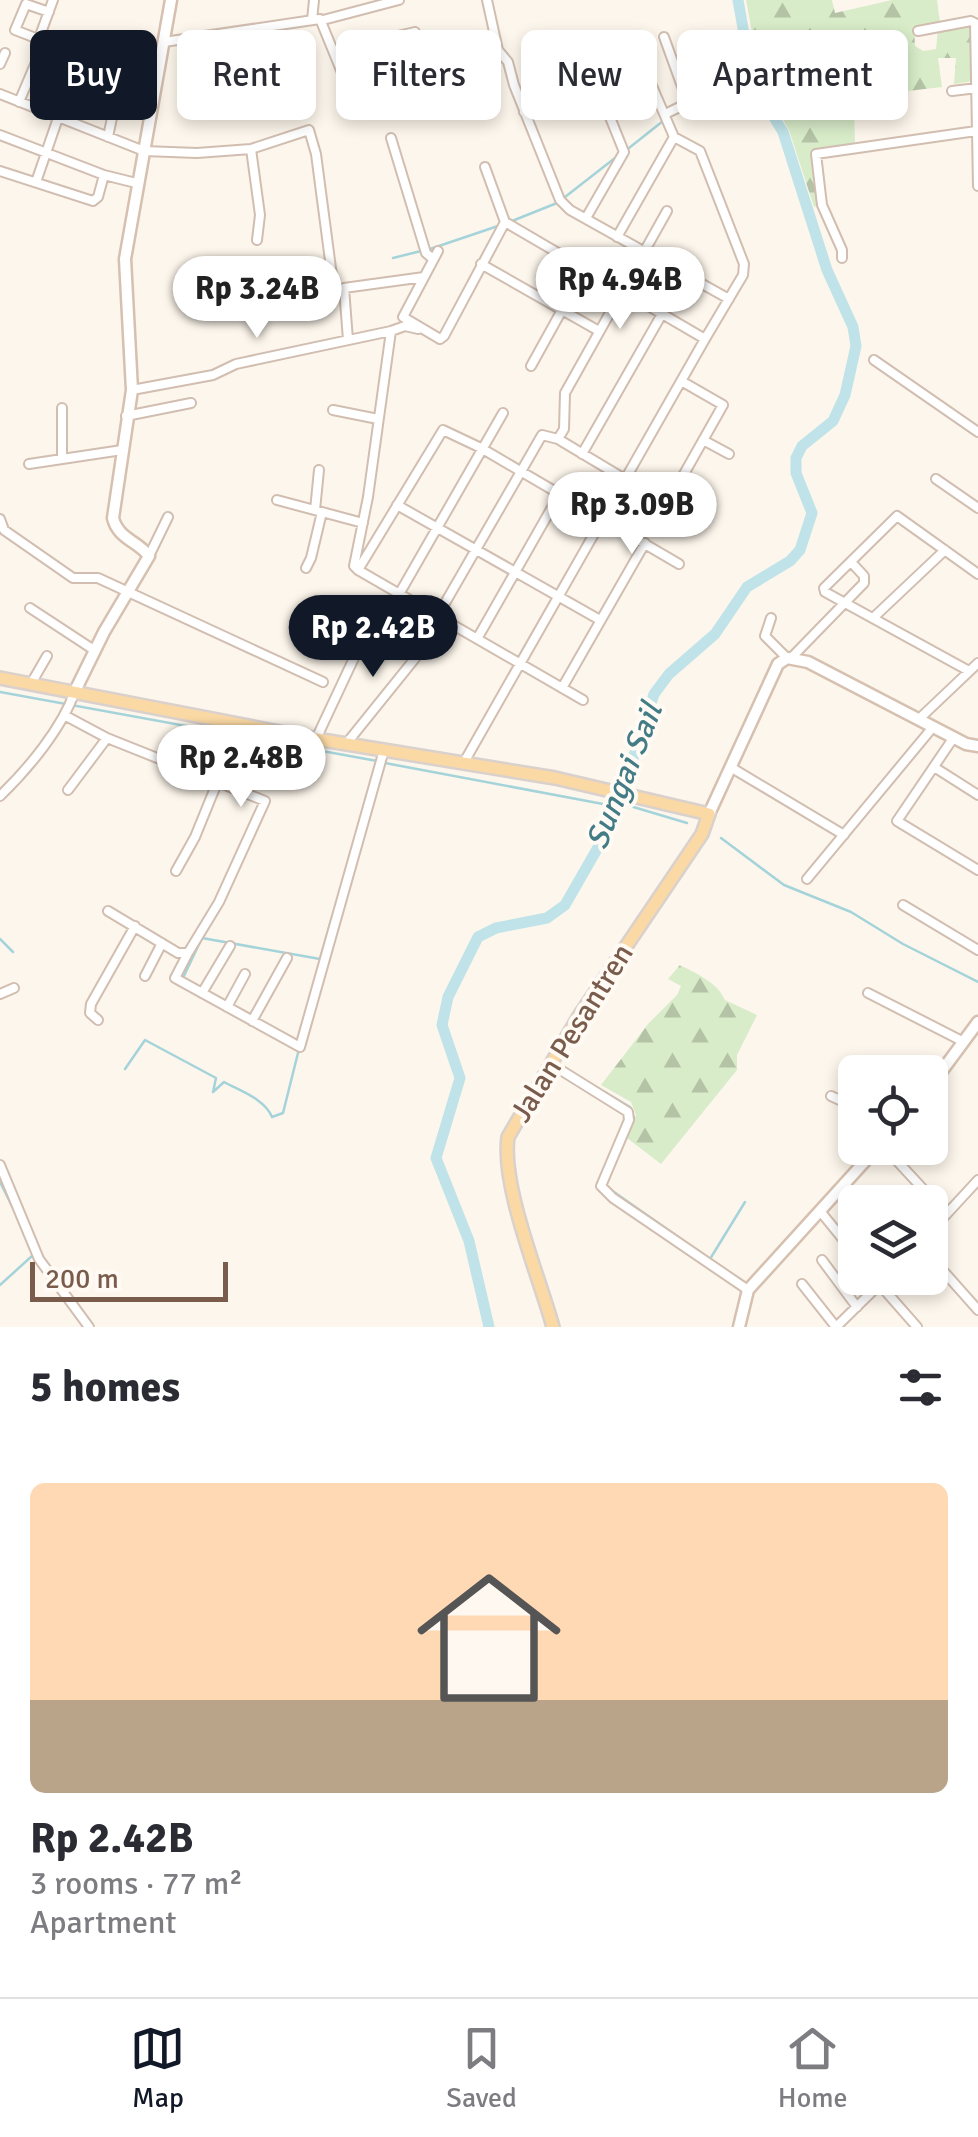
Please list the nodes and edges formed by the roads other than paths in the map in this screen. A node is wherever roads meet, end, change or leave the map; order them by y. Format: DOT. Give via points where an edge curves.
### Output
graph roads {
  1 [pos="53,0"];
  2 [pos="170,0"];
  3 [pos="314,0"];
  4 [pos="399,0"];
  5 [pos="487,0"];
  6 [pos="49,12"];
  7 [pos="312,20"];
  8 [pos="323,20"];
  9 [pos="42,30"];
  10 [pos="918,31"];
  11 [pos="30,37"];
  12 [pos="664,37"];
  13 [pos="164,42"];
  14 [pos="336,50"];
  15 [pos="977,51"];
  16 [pos="5,53"];
  17 [pos="0,64"];
  18 [pos="157,71"];
  19 [pos="30,76"];
  20 [pos="977,86"];
  21 [pos="952,91"];
  22 [pos="0,94"];
  23 [pos="657,95"];
  24 [pos="19,102"];
  25 [pos="521,103"];
  26 [pos="30,107"];
  27 [pos="976,112"];
  28 [pos="665,114"];
  29 [pos="57,120"];
  30 [pos="63,120"];
  31 [pos="112,120"];
  32 [pos="149,120"];
  33 [pos="527,120"];
  34 [pos="611,120"];
  35 [pos="976,131"];
  36 [pos="0,135"];
  37 [pos="108,137"];
  38 [pos="390,138"];
  39 [pos="674,138"];
  40 [pos="977,143"];
  41 [pos="250,149"];
  42 [pos="144,151"];
  43 [pos="46,152"];
  44 [pos="486,166"];
  45 [pos="0,170"];
  46 [pos="104,174"];
  47 [pos="978,174"];
  48 [pos="36,182"];
  49 [pos="136,182"];
  50 [pos="978,186"];
  51 [pos="668,211"];
  52 [pos="586,218"];
  53 [pos="505,222"];
  54 [pos="617,237"];
  55 [pos="257,240"];
  56 [pos="645,252"];
  57 [pos="842,258"];
  58 [pos="481,264"];
  59 [pos="424,276"];
  60 [pos="344,288"];
  61 [pos="622,291"];
  62 [pos="729,299"];
  63 [pos="562,310"];
  64 [pos="662,314"];
  65 [pos="418,328"];
  66 [pos="391,331"];
  67 [pos="599,331"];
  68 [pos="705,339"];
  69 [pos="348,340"];
  70 [pos="874,360"];
  71 [pos="531,366"];
  72 [pos="682,382"];
  73 [pos="132,390"];
  74 [pos="191,402"];
  75 [pos="62,408"];
  76 [pos="334,410"];
  77 [pos="504,413"];
  78 [pos="126,416"];
  79 [pos="378,419"];
  80 [pos="978,432"];
  81 [pos="558,439"];
  82 [pos="703,440"];
  83 [pos="481,448"];
  84 [pos="122,450"];
  85 [pos="582,454"];
  86 [pos="730,454"];
  87 [pos="62,458"];
  88 [pos="29,464"];
  89 [pos="319,470"];
  90 [pos="521,472"];
  91 [pos="936,479"];
  92 [pos="624,480"];
  93 [pos="559,495"];
  94 [pos="277,500"];
  95 [pos="667,504"];
  96 [pos="397,505"];
  97 [pos="978,508"];
  98 [pos="318,511"];
  99 [pos="168,517"];
  100 [pos="602,518"];
  101 [pos="362,523"];
  102 [pos="698,523"];
  103 [pos="1,525"];
  104 [pos="437,527"];
  105 [pos="644,543"];
  106 [pos="476,549"];
  107 [pos="946,550"];
  108 [pos="149,556"];
  109 [pos="851,562"];
  110 [pos="680,564"];
  111 [pos="306,568"];
  112 [pos="358,570"];
  113 [pos="516,571"];
  114 [pos="978,574"];
  115 [pos="127,592"];
  116 [pos="398,596"];
  117 [pos="558,596"];
  118 [pos="844,602"];
  119 [pos="30,608"];
  120 [pos="437,617"];
  121 [pos="771,618"];
  122 [pos="873,618"];
  123 [pos="600,620"];
  124 [pos="477,639"];
  125 [pos="429,641"];
  126 [pos="94,650"];
  127 [pos="46,656"];
  128 [pos="790,657"];
  129 [pos="354,658"];
  130 [pos="519,663"];
  131 [pos="978,663"];
  132 [pos="969,671"];
  133 [pos="0,678"];
  134 [pos="32,682"];
  135 [pos="323,682"];
  136 [pos="562,688"];
  137 [pos="75,690"];
  138 [pos="583,700"];
  139 [pos="66,712"];
  140 [pos="918,720"];
  141 [pos="934,727"];
  142 [pos="107,738"];
  143 [pos="316,738"];
  144 [pos="954,738"];
  145 [pos="346,744"];
  146 [pos="978,746"];
  147 [pos="383,754"];
  148 [pos="462,764"];
  149 [pos="934,767"];
  150 [pos="732,768"];
  151 [pos="217,782"];
  152 [pos="68,790"];
  153 [pos="978,795"];
  154 [pos="0,796"];
  155 [pos="709,814"];
  156 [pos="844,835"];
  157 [pos="978,870"];
  158 [pos="176,871"];
  159 [pos="807,879"];
  160 [pos="903,905"];
  161 [pos="108,911"];
  162 [pos="135,926"];
  163 [pos="162,943"];
  164 [pos="230,946"];
  165 [pos="978,950"];
  166 [pos="188,953"];
  167 [pos="287,958"];
  168 [pos="246,974"];
  169 [pos="145,976"];
  170 [pos="14,988"];
  171 [pos="202,993"];
  172 [pos="868,993"];
  173 [pos="0,994"];
  174 [pos="227,1007"];
  175 [pos="98,1020"];
  176 [pos="252,1021"];
  177 [pos="978,1022"];
  178 [pos="964,1042"];
  179 [pos="948,1063"];
  180 [pos="551,1064"];
  181 [pos="831,1096"];
  182 [pos="838,1099"];
  183 [pos="860,1165"];
  184 [pos="901,1165"];
  185 [pos="0,1166"];
  186 [pos="978,1180"];
  187 [pos="844,1182"];
  188 [pos="846,1185"];
  189 [pos="919,1185"];
  190 [pos="820,1211"];
  191 [pos="948,1212"];
  192 [pos="838,1233"];
  193 [pos="822,1260"];
  194 [pos="948,1276"];
  195 [pos="802,1284"];
  196 [pos="748,1290"];
  197 [pos="867,1295"];
  198 [pos="892,1295"];
  199 [pos="857,1307"];
  200 [pos="978,1310"];
  201 [pos="737,1326"];
  202 [pos="89,1327"];
  203 [pos="552,1327"];
  204 [pos="836,1327"];
  205 [pos="917,1327"];
  1 -- 6 [label="street"];
  2 -- 13 [label="street"];
  3 -- 7 [label="street"];
  4 -- 8 [label="street"];
  5 -- 25 [label="street" via="498,50"];
  6 -- 9 [label="street"];
  6 -- 11 [label="street" via="26,4 15,30"];
  7 -- 8 [label="street"];
  7 -- 13 [label="street"];
  8 -- 14 [label="street"];
  10 -- 15 [label="street" via="974,21"];
  12 -- 28 [label="street" via="688,103"];
  13 -- 18 [label="street"];
  15 -- 20 [label="street"];
  16 -- 17 [label="street"];
  19 -- 24 [label="street"];
  20 -- 21 [label="street"];
  20 -- 27 [label="street"];
  22 -- 24 [label="street"];
  23 -- 28 [label="street"];
  24 -- 26 [label="street"];
  27 -- 35 [label="street"];
  28 -- 39 [label="street"];
  29 -- 43 [label="street"];
  30 -- 37 [label="street"];
  31 -- 37 [label="street"];
  32 -- 42 [label="street"];
  33 -- 52 [label="street" via="560,200"];
  34 -- 52 [label="street" via="624,152"];
  35 -- 40 [label="street"];
  35 -- 57 [label="street" via="816,154 822,205"];
  36 -- 43 [label="street"];
  37 -- 42 [label="street"];
  38 -- 59 [label="street" via="426,252 435,255"];
  39 -- 54 [label="street"];
  39 -- 62 [label="street" via="700,151 744,264"];
  40 -- 47 [label="street"];
  41 -- 42 [label="street"];
  41 -- 55 [label="street"];
  41 -- 60 [label="street" via="309,130 334,291"];
  42 -- 49 [label="street"];
  43 -- 46 [label="street"];
  43 -- 48 [label="street"];
  44 -- 53 [label="street"];
  45 -- 48 [label="street"];
  46 -- 48 [label="street" via="93,201"];
  46 -- 49 [label="street"];
  47 -- 50 [label="street"];
  49 -- 73 [label="street" via="126,259"];
  51 -- 56 [label="street"];
  52 -- 54 [label="street"];
  53 -- 58 [label="street"];
  53 -- 61 [label="street"];
  54 -- 56 [label="street"];
  56 -- 61 [label="street"];
  56 -- 62 [label="street"];
  58 -- 63 [label="street"];
  58 -- 65 [label="street" via="443,338"];
  59 -- 60 [label="street"];
  59 -- 65 [label="street" via="402,317"];
  60 -- 69 [label="street"];
  61 -- 64 [label="street"];
  61 -- 67 [label="street"];
  62 -- 68 [label="street"];
  63 -- 67 [label="street"];
  63 -- 71 [label="street"];
  64 -- 68 [label="street"];
  64 -- 85 [label="street"];
  65 -- 66 [label="street"];
  66 -- 69 [label="street"];
  66 -- 79 [label="street"];
  67 -- 81 [label="street" via="565,394"];
  68 -- 72 [label="street"];
  69 -- 73 [label="street"];
  70 -- 80 [label="street"];
  72 -- 82 [label="street" via="723,405"];
  72 -- 92 [label="street"];
  73 -- 78 [label="street"];
  74 -- 78 [label="street"];
  75 -- 87 [label="street"];
  76 -- 79 [label="street"];
  77 -- 83 [label="street"];
  78 -- 84 [label="street"];
  79 -- 101 [label="street"];
  81 -- 85 [label="street"];
  81 -- 90 [label="street" via="542,435"];
  82 -- 86 [label="street"];
  82 -- 95 [label="street"];
  83 -- 90 [label="street"];
  83 -- 96 [label="street" via="442,430"];
  83 -- 104 [label="street"];
  84 -- 87 [label="street"];
  84 -- 108 [label="street" via="114,526"];
  85 -- 92 [label="street"];
  87 -- 88 [label="street"];
  89 -- 98 [label="street"];
  90 -- 93 [label="street"];
  90 -- 106 [label="street"];
  91 -- 97 [label="street"];
  92 -- 95 [label="street"];
  92 -- 100 [label="street"];
  93 -- 100 [label="street"];
  93 -- 113 [label="street"];
  94 -- 98 [label="street"];
  95 -- 102 [label="street"];
  96 -- 104 [label="street"];
  96 -- 112 [label="street"];
  98 -- 101 [label="street"];
  98 -- 111 [label="street"];
  99 -- 108 [label="street"];
  100 -- 105 [label="street"];
  100 -- 117 [label="street"];
  101 -- 112 [label="street"];
  103 -- 115 [label="street" via="73,578 98,578"];
  104 -- 106 [label="street"];
  104 -- 116 [label="street"];
  105 -- 110 [label="street"];
  105 -- 123 [label="street"];
  106 -- 113 [label="street"];
  106 -- 120 [label="street"];
  107 -- 109 [label="street" via="897,516"];
  107 -- 114 [label="street"];
  107 -- 122 [label="street"];
  108 -- 115 [label="street"];
  109 -- 118 [label="street" via="865,580"];
  109 -- 118 [label="street" via="824,588"];
  112 -- 116 [label="street"];
  113 -- 117 [label="street"];
  113 -- 124 [label="street"];
  115 -- 126 [label="street"];
  115 -- 135 [label="street"];
  116 -- 120 [label="street"];
  117 -- 123 [label="street"];
  117 -- 130 [label="street"];
  118 -- 122 [label="street"];
  118 -- 128 [label="street"];
  119 -- 126 [label="street"];
  120 -- 124 [label="street"];
  121 -- 128 [label="street" via="766,640"];
  122 -- 132 [label="street"];
  123 -- 136 [label="street"];
  124 -- 130 [label="street"];
  125 -- 145 [label="street"];
  126 -- 137 [label="street"];
  127 -- 134 [label="street"];
  128 -- 140 [label="street"];
  128 -- 150 [label="street" via="778,664"];
  129 -- 143 [label="street"];
  130 -- 136 [label="street"];
  130 -- 148 [label="street"];
  131 -- 132 [label="street"];
  132 -- 140 [label="street"];
  133 -- 134 [label="main road"];
  134 -- 137 [label="main road"];
  136 -- 138 [label="street"];
  137 -- 139 [label="street"];
  137 -- 143 [label="main road"];
  139 -- 142 [label="street"];
  139 -- 154 [label="street"];
  140 -- 141 [label="street"];
  141 -- 144 [label="street"];
  141 -- 156 [label="street"];
  142 -- 151 [label="street"];
  142 -- 152 [label="street"];
  143 -- 145 [label="main road"];
  144 -- 146 [label="street"];
  144 -- 149 [label="street"];
  145 -- 147 [label="main road"];
  147 -- 148 [label="main road"];
  147 -- 176 [label="street" via="302,1045"];
  148 -- 155 [label="main road"];
  149 -- 153 [label="street"];
  149 -- 157 [label="street" via="898,821"];
  150 -- 155 [label="street"];
  150 -- 156 [label="street"];
  151 -- 158 [label="street"];
  151 -- 166 [label="street" via="265,803"];
  155 -- 180 [label="main road, Jalan Pesantren"];
  156 -- 159 [label="street"];
  160 -- 165 [label="street"];
  161 -- 162 [label="street"];
  162 -- 163 [label="street"];
  162 -- 175 [label="street" via="91,1004"];
  163 -- 166 [label="street"];
  163 -- 169 [label="street"];
  164 -- 171 [label="street"];
  166 -- 171 [label="street" via="175,978"];
  167 -- 176 [label="street"];
  168 -- 174 [label="street"];
  170 -- 173 [label="street"];
  171 -- 174 [label="street"];
  172 -- 178 [label="street"];
  174 -- 176 [label="street"];
  177 -- 178 [label="street"];
  178 -- 179 [label="street"];
  180 -- 196 [label="street" via="628,1112 601,1186"];
  180 -- 203 [label="main road, Jalan Pesantren" via="516,1120 505,1154"];
  181 -- 182 [label="street"];
  183 -- 187 [label="street"];
  184 -- 189 [label="street"];
  185 -- 202 [label="street" via="39,1259"];
  186 -- 191 [label="street"];
  187 -- 188 [label="street"];
  187 -- 190 [label="street"];
  190 -- 192 [label="street"];
  190 -- 196 [label="street"];
  193 -- 199 [label="street"];
  194 -- 200 [label="street"];
  195 -- 204 [label="street"];
  196 -- 201 [label="street"];
  197 -- 199 [label="street"];
  198 -- 205 [label="street"];
  199 -- 204 [label="street"];
}
